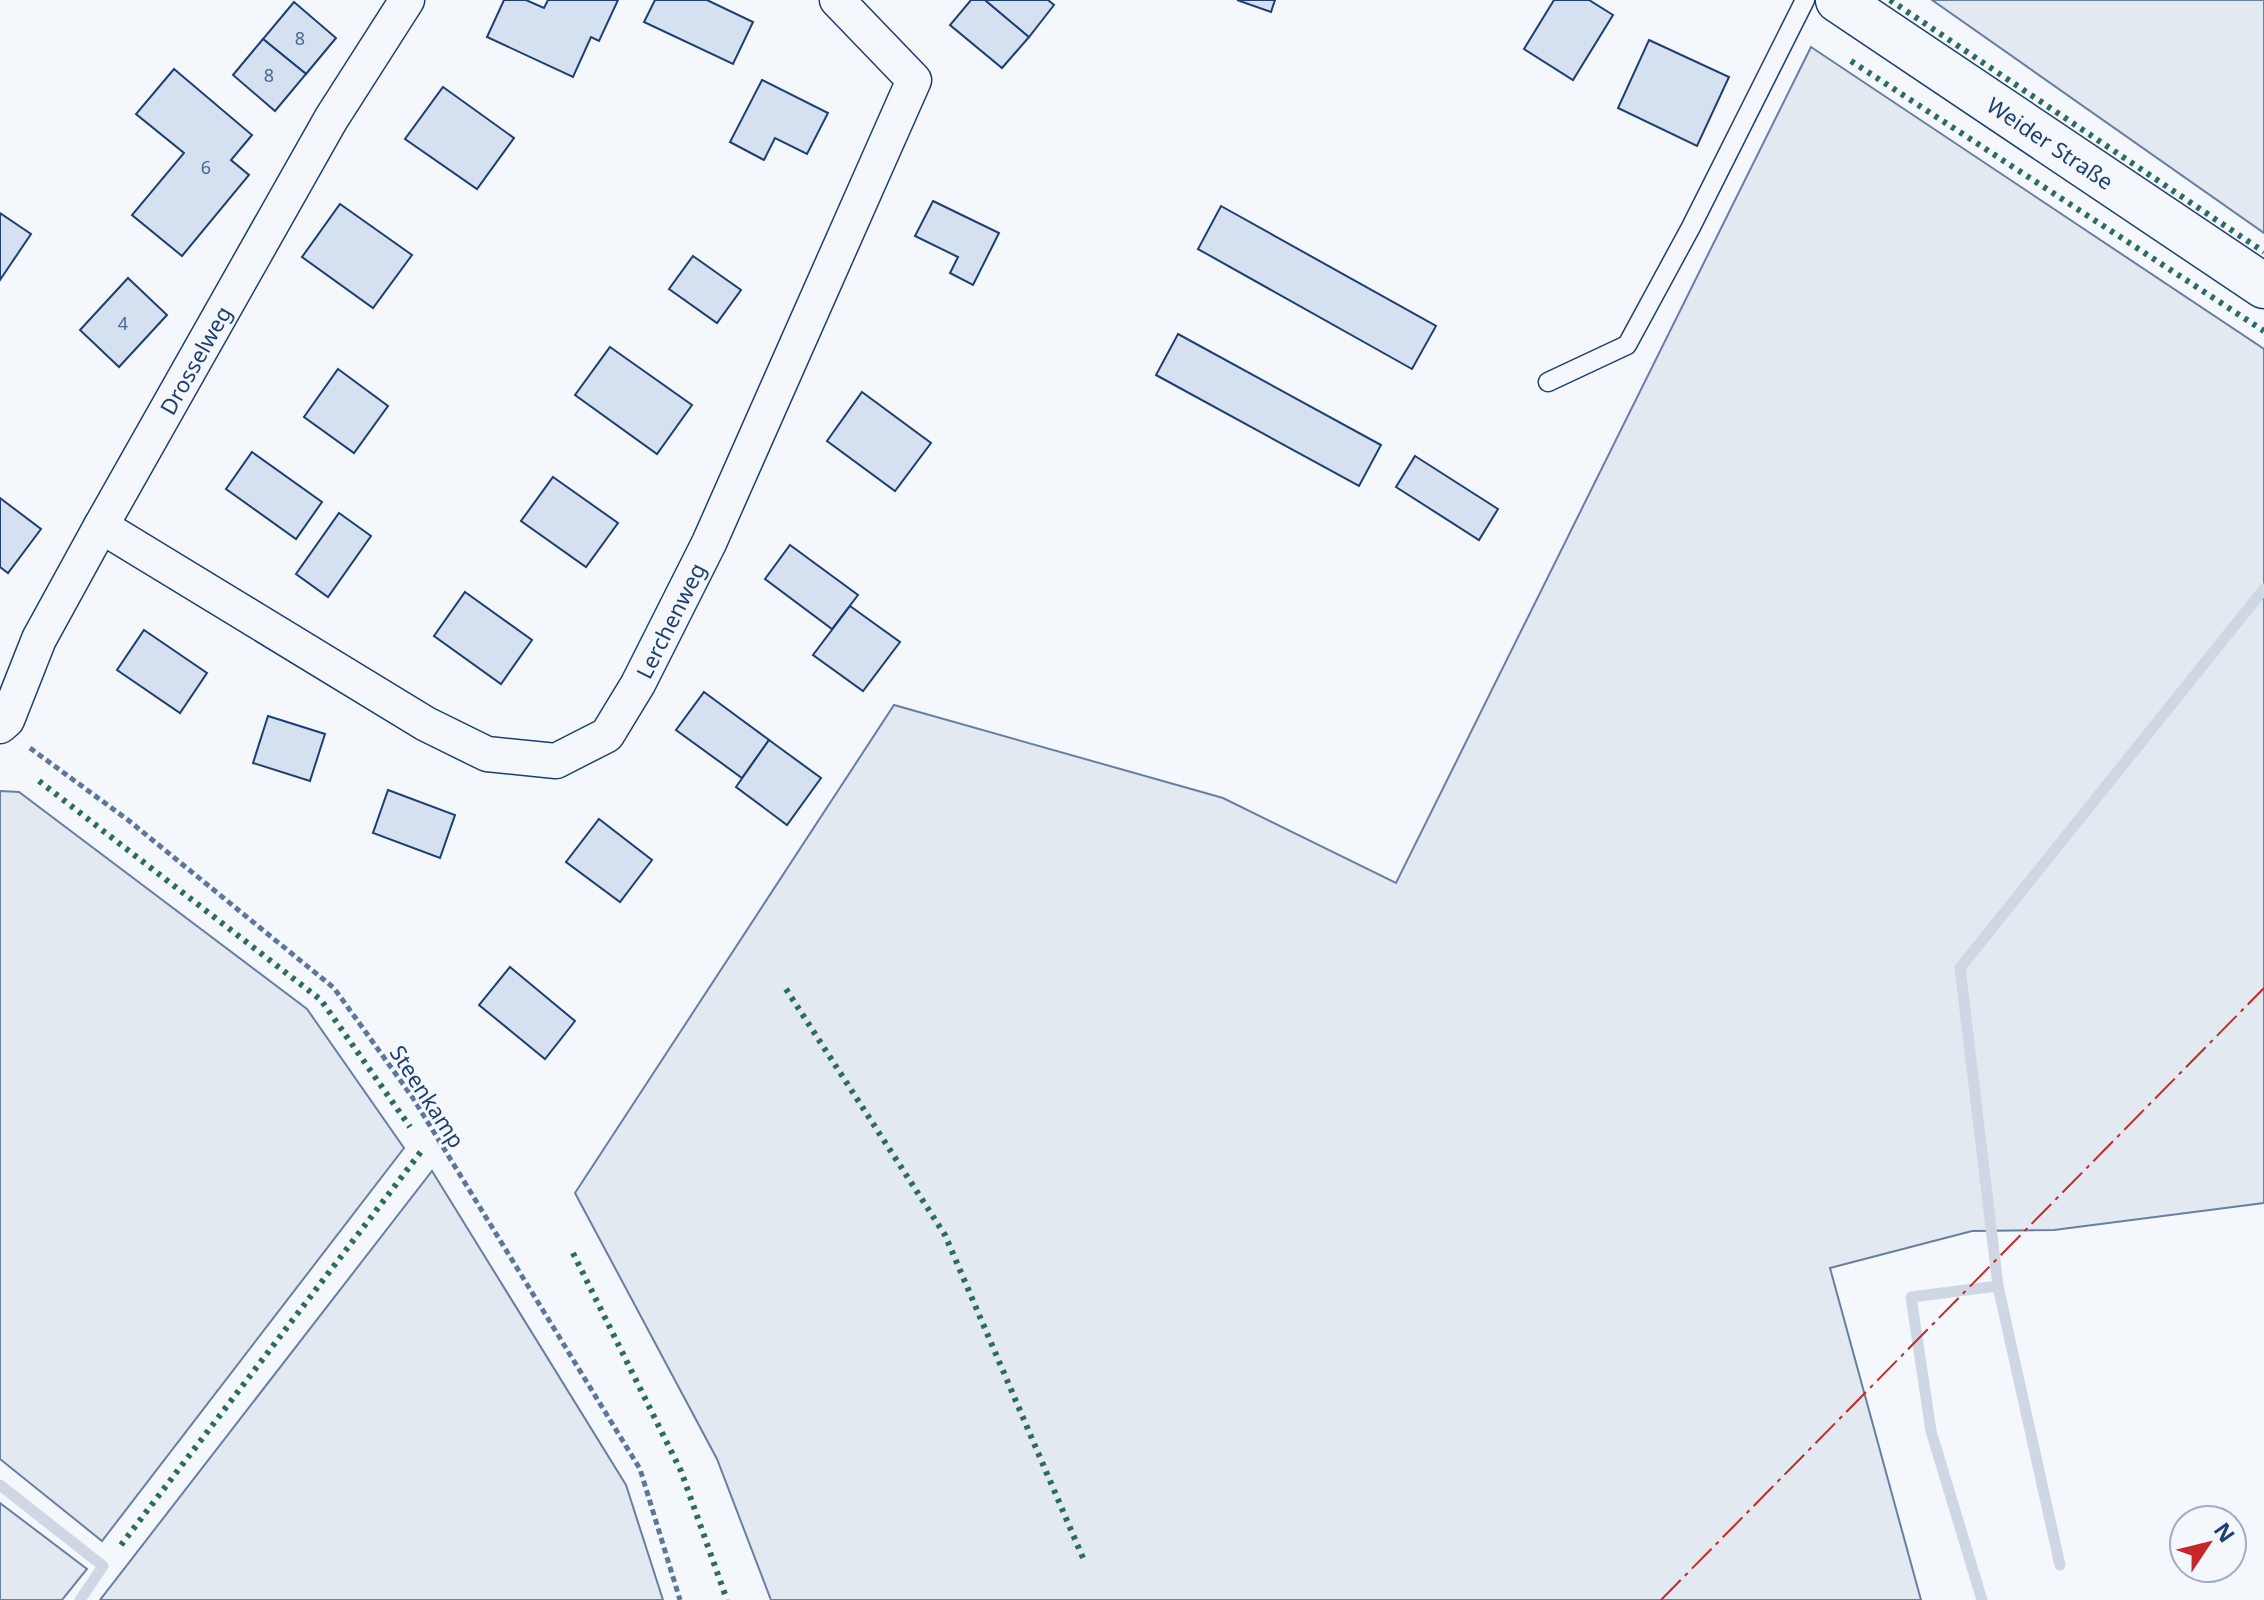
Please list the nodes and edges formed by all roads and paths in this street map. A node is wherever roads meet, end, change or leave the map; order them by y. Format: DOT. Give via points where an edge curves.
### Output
graph roads {
  1 [pos="407,0"];
  2 [pos="837,0"];
  3 [pos="1805,0"];
  4 [pos="1838,0"];
  5 [pos="2264,286"];
  6 [pos="1548,382"];
  7 [pos="101,526"];
  8 [pos="0,726"];
  9 [pos="680,1600"];
  1 -- 7 [label="street, Drosselweg" via="331,119"];
  2 -- 7 [label="street, Lerchenweg" via="914,80 709,543 607,735 556,761 487,754 426,724"];
  3 -- 6 [label="lane" via="1627,345"];
  4 -- 5 [label="street, Weider Straße"];
  7 -- 8 [label="street, Drosselweg" via="39,639"];
  8 -- 9 [label="path, Steenkamp" via="128,820 334,988 413,1098 640,1469"];
}
